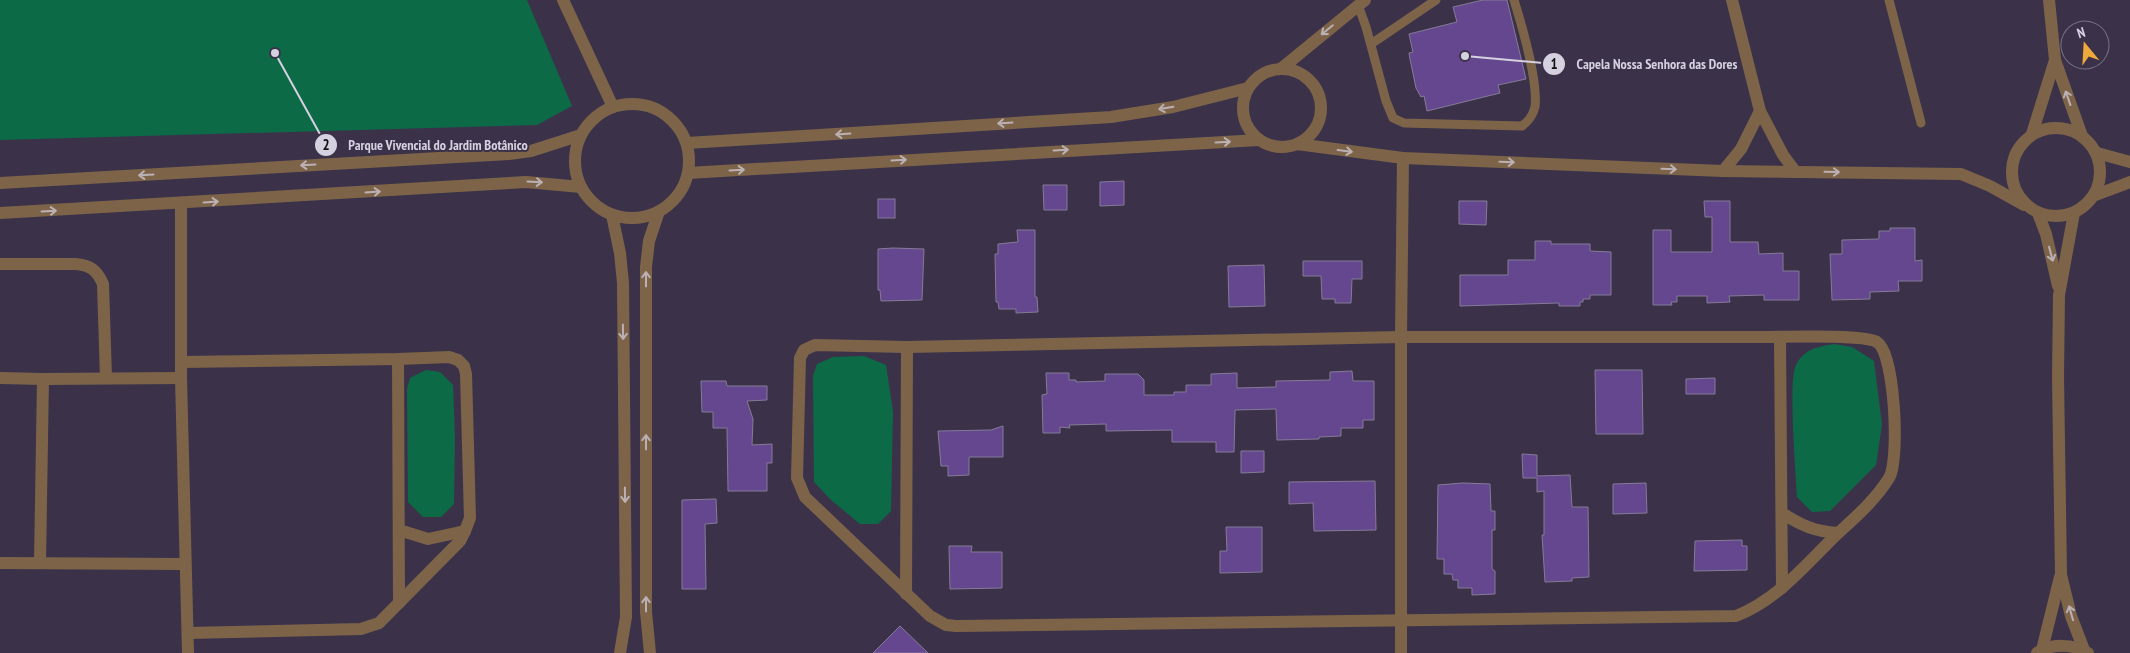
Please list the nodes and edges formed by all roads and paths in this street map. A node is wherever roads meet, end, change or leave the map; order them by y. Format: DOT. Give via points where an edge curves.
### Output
graph roads {
  1 [pos="563,0"];
  2 [pos="1436,0"];
  3 [pos="1514,0"];
  4 [pos="1732,0"];
  5 [pos="1889,0"];
  6 [pos="2049,0"];
  7 [pos="1359,2"];
  8 [pos="1370,44"];
  9 [pos="2055,60"];
  10 [pos="1282,68"];
  11 [pos="1248,88"];
  12 [pos="612,107"];
  13 [pos="1760,111"];
  14 [pos="1921,123"];
  15 [pos="581,134"];
  16 [pos="2032,134"];
  17 [pos="2082,136"];
  18 [pos="1259,140"];
  19 [pos="687,143"];
  20 [pos="1297,144"];
  21 [pos="2097,153"];
  22 [pos="1403,158"];
  23 [pos="2130,162"];
  24 [pos="1722,171"];
  25 [pos="1795,171"];
  26 [pos="688,173"];
  27 [pos="2130,182"];
  28 [pos="0,183"];
  29 [pos="581,187"];
  30 [pos="2093,196"];
  31 [pos="181,204"];
  32 [pos="2024,205"];
  33 [pos="659,211"];
  34 [pos="0,213"];
  35 [pos="2038,213"];
  36 [pos="2074,213"];
  37 [pos="612,214"];
  38 [pos="0,264"];
  39 [pos="2059,295"];
  40 [pos="1400,337"];
  41 [pos="1780,337"];
  42 [pos="907,346"];
  43 [pos="398,359"];
  44 [pos="181,362"];
  45 [pos="0,378"];
  46 [pos="106,378"];
  47 [pos="181,378"];
  48 [pos="43,379"];
  49 [pos="1782,513"];
  50 [pos="399,530"];
  51 [pos="465,531"];
  52 [pos="1838,534"];
  53 [pos="40,563"];
  54 [pos="0,564"];
  55 [pos="184,564"];
  56 [pos="2061,575"];
  57 [pos="1782,588"];
  58 [pos="906,594"];
  59 [pos="399,603"];
  60 [pos="1401,620"];
  61 [pos="188,633"];
  62 [pos="2039,651"];
  63 [pos="2086,652"];
  64 [pos="188,653"];
  65 [pos="620,653"];
  66 [pos="650,653"];
  67 [pos="1401,653"];
  1 -- 12 [label="street"];
  2 -- 8 [label="lane"];
  3 -- 8 [label="lane" via="1534,91 1532,117 1522,126 1404,123 1393,118"];
  4 -- 13 [label="street"];
  5 -- 14 [label="lane"];
  6 -- 9 [label="street"];
  7 -- 8 [label="lane"];
  7 -- 10 [label="street, one-way"];
  9 -- 16 [label="street"];
  17 -- 9 [label="street, one-way"];
  10 -- 11 [label="street" via="1269,70 1257,77"];
  10 -- 20 [label="street" via="1298,71 1310,80 1319,93 1322,108 1310,136"];
  11 -- 18 [label="street" via="1243,101 1243,116 1249,130"];
  11 -- 19 [label="street, one-way" via="1172,107 1111,117"];
  12 -- 15 [label="street" via="600,113"];
  12 -- 19 [label="street" via="631,103 649,106 665,114"];
  13 -- 24 [label="street" via="1741,149"];
  13 -- 25 [label="street"];
  15 -- 28 [label="street, one-way" via="531,151 509,154"];
  15 -- 29 [label="street" via="575,152 575,170"];
  16 -- 17 [label="street" via="2056,128"];
  16 -- 32 [label="street" via="2017,148 2012,164 2015,191"];
  17 -- 21 [label="street"];
  18 -- 20 [label="street" via="1271,146"];
  26 -- 18 [label="street, one-way"];
  19 -- 26 [label="street"];
  20 -- 22 [label="street, one-way"];
  21 -- 23 [label="street"];
  21 -- 30 [label="street" via="2101,172"];
  22 -- 24 [label="street, one-way"];
  22 -- 40 [label="street"];
  24 -- 25 [label="street"];
  25 -- 32 [label="street, one-way" via="1961,174"];
  26 -- 33 [label="street" via="672,202"];
  27 -- 30 [label="street"];
  31 -- 29 [label="street, one-way" via="526,182"];
  29 -- 37 [label="street" via="594,204"];
  30 -- 36 [label="street"];
  34 -- 31 [label="street, one-way"];
  31 -- 44 [label="street"];
  32 -- 35 [label="street"];
  33 -- 37 [label="street" via="644,217"];
  66 -- 33 [label="street, one-way" via="646,612 646,267 649,241"];
  35 -- 36 [label="street" via="2056,217"];
  35 -- 39 [label="street, one-way" via="2053,261"];
  36 -- 39 [label="street"];
  37 -- 65 [label="street, one-way" via="623,283 626,617"];
  38 -- 46 [label="street" via="75,264 92,268 103,284"];
  39 -- 56 [label="street"];
  40 -- 41 [label="street"];
  40 -- 42 [label="street"];
  40 -- 60 [label="street"];
  41 -- 49 [label="street"];
  41 -- 52 [label="street" via="1861,338 1877,342 1890,367 1895,442 1891,474 1882,488"];
  42 -- 58 [label="street"];
  42 -- 58 [label="street" via="815,345 801,353 796,478 805,497"];
  43 -- 44 [label="street"];
  43 -- 50 [label="street"];
  43 -- 51 [label="street" via="449,356 464,366 470,518"];
  44 -- 47 [label="street"];
  45 -- 48 [label="street"];
  46 -- 47 [label="street"];
  46 -- 48 [label="street"];
  47 -- 55 [label="street"];
  48 -- 53 [label="street"];
  49 -- 52 [label="street" via="1801,526"];
  49 -- 57 [label="street"];
  50 -- 51 [label="street" via="428,539"];
  50 -- 59 [label="street"];
  51 -- 59 [label="street" via="460,541"];
  52 -- 57 [label="street"];
  53 -- 54 [label="street"];
  53 -- 55 [label="street"];
  55 -- 61 [label="street"];
  56 -- 62 [label="street"];
  63 -- 56 [label="street, one-way" via="2071,616"];
  57 -- 60 [label="street" via="1750,611 1736,616"];
  58 -- 60 [label="street" via="938,622 956,626"];
  59 -- 61 [label="street" via="379,623 367,628"];
  60 -- 67 [label="street"];
  61 -- 64 [label="street"];
  62 -- 63 [label="street" via="2063,645"];
}
